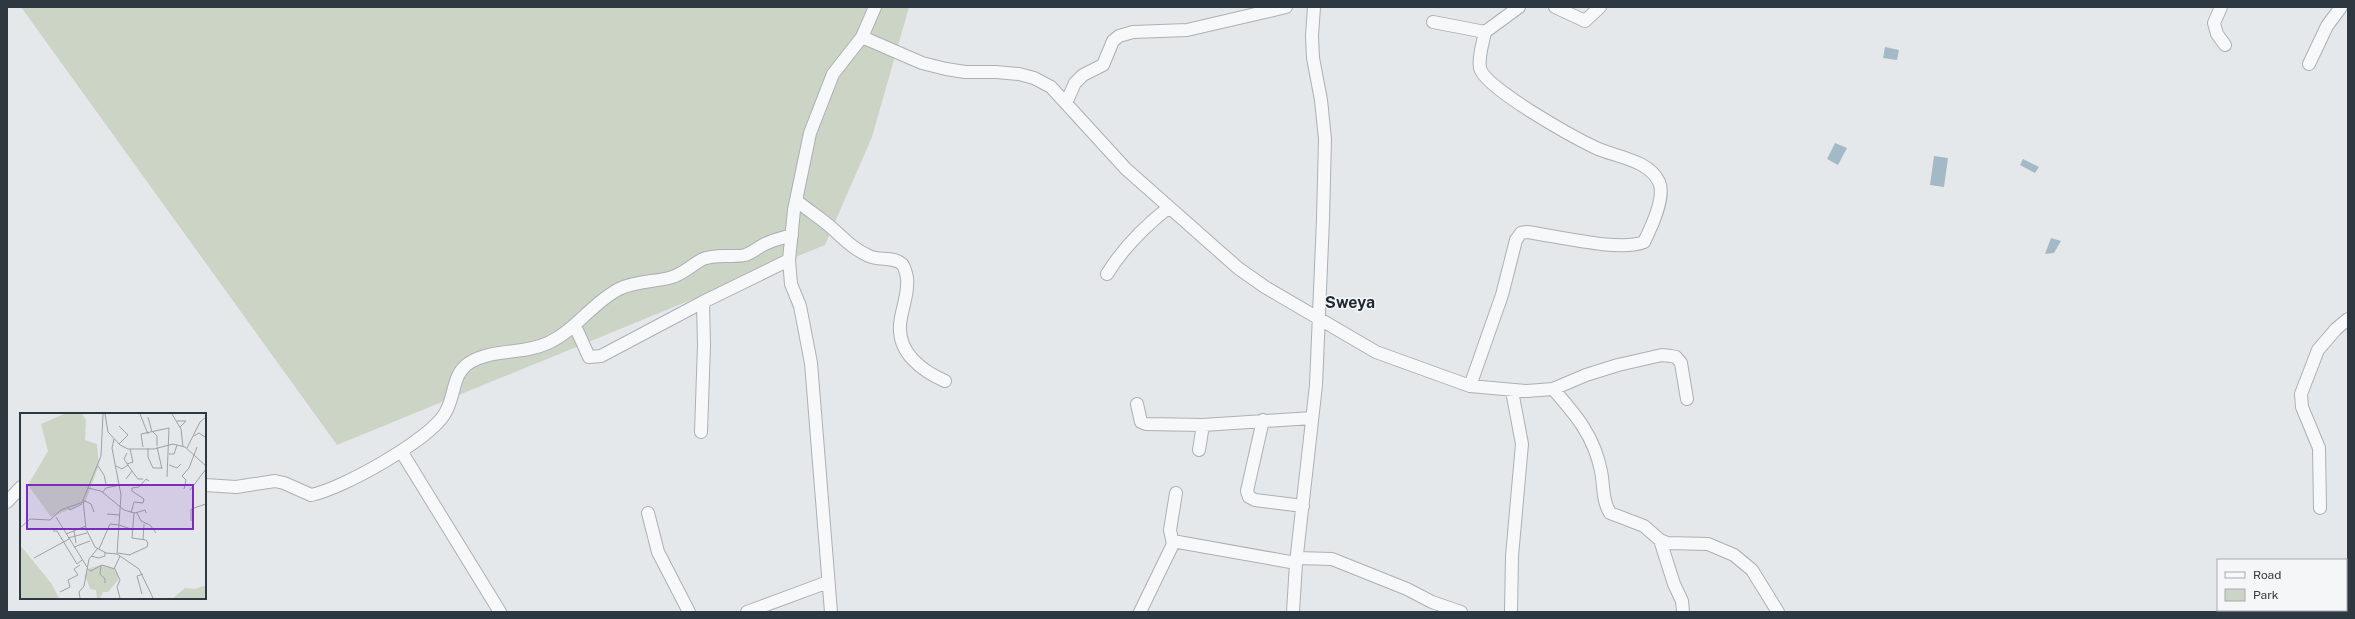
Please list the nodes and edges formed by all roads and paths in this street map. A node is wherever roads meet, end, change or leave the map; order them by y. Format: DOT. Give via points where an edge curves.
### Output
graph roads {
  1 [pos="875,7"];
  2 [pos="1286,7"];
  3 [pos="1314,7"];
  4 [pos="1519,7"];
  5 [pos="1555,7"];
  6 [pos="1600,7"];
  7 [pos="2221,7"];
  8 [pos="2341,7"];
  9 [pos="1433,22"];
  10 [pos="1485,32"];
  11 [pos="862,36"];
  12 [pos="2225,45"];
  13 [pos="2309,64"];
  14 [pos="1066,103"];
  15 [pos="797,201"];
  16 [pos="1168,208"];
  17 [pos="792,235"];
  18 [pos="790,260"];
  19 [pos="1106,274"];
  20 [pos="703,302"];
  21 [pos="1318,318"];
  22 [pos="2348,319"];
  23 [pos="575,326"];
  24 [pos="945,381"];
  25 [pos="1470,386"];
  26 [pos="1553,390"];
  27 [pos="1512,391"];
  28 [pos="1688,399"];
  29 [pos="1137,404"];
  30 [pos="1312,418"];
  31 [pos="1263,420"];
  32 [pos="1203,425"];
  33 [pos="701,432"];
  34 [pos="1199,450"];
  35 [pos="401,451"];
  36 [pos="206,485"];
  37 [pos="20,489"];
  38 [pos="1176,493"];
  39 [pos="7,502"];
  40 [pos="1303,506"];
  41 [pos="2320,508"];
  42 [pos="648,513"];
  43 [pos="1660,540"];
  44 [pos="1173,544"];
  45 [pos="1297,560"];
  46 [pos="828,582"];
  47 [pos="500,612"];
  48 [pos="689,612"];
  49 [pos="747,612"];
  50 [pos="831,612"];
  51 [pos="1140,612"];
  52 [pos="1293,612"];
  53 [pos="1462,612"];
  54 [pos="1511,612"];
  55 [pos="1683,612"];
  56 [pos="1778,612"];
  1 -- 11 [label="street"];
  2 -- 14 [label="street" via="1187,30 1133,32 1119,36 1113,41 1103,65 1083,75 1075,83"];
  3 -- 21 [label="street" via="1313,58 1325,139"];
  4 -- 10 [label="street"];
  5 -- 6 [label="street" via="1585,21"];
  7 -- 12 [label="street" via="2214,22 2217,34"];
  8 -- 13 [label="street" via="2327,26"];
  9 -- 10 [label="street"];
  10 -- 25 [label="street" via="1479,60 1483,76 1511,98 1585,142 1637,163 1654,173 1660,183 1661,193 1653,226 1644,242 1636,246 1521,233 1516,240 1500,301"];
  11 -- 14 [label="street" via="922,63 946,69 996,72 1034,78 1051,87"];
  11 -- 15 [label="street" via="833,74 810,133"];
  14 -- 16 [label="street" via="1126,169"];
  15 -- 17 [label="street"];
  15 -- 24 [label="street" via="859,251 872,258 894,260 902,264 906,271 907,284 907,297 900,325 905,348 919,365"];
  16 -- 19 [label="street" via="1143,228 1117,257"];
  16 -- 21 [label="street" via="1188,222 1238,268"];
  17 -- 18 [label="street"];
  17 -- 23 [label="street" via="774,240 747,254 714,255 670,278 624,287 596,306"];
  18 -- 20 [label="street"];
  18 -- 46 [label="street" via="791,284 800,306 811,363 826,524"];
  20 -- 23 [label="street" via="594,358 585,352"];
  20 -- 33 [label="street"];
  21 -- 25 [label="street" via="1376,352"];
  21 -- 30 [label="street" via="1316,385"];
  22 -- 41 [label="street" via="2318,350 2301,394 2302,407 2318,448"];
  23 -- 35 [label="street" via="546,344 529,350 487,355 460,369 444,416"];
  25 -- 27 [label="street"];
  26 -- 27 [label="street"];
  26 -- 28 [label="street" via="1586,375 1618,365 1671,356 1676,357 1681,363"];
  26 -- 43 [label="street" via="1574,411 1586,429 1601,471 1604,500 1610,513 1644,526"];
  27 -- 54 [label="street" via="1522,444 1512,556"];
  29 -- 32 [label="street" via="1141,422 1146,424"];
  30 -- 31 [label="street"];
  30 -- 40 [label="street"];
  31 -- 32 [label="street"];
  31 -- 40 [label="street" via="1247,485 1249,497"];
  32 -- 34 [label="street"];
  35 -- 36 [label="street" via="338,487 318,494 311,495 284,482 275,481 236,487"];
  35 -- 47 [label="street"];
  37 -- 39 [label="street"];
  38 -- 44 [label="street" via="1170,530"];
  40 -- 45 [label="street"];
  42 -- 48 [label="street" via="658,552"];
  43 -- 55 [label="street" via="1682,601"];
  43 -- 56 [label="street" via="1667,543 1708,544 1734,555 1752,570"];
  44 -- 45 [label="street" via="1188,542"];
  44 -- 51 [label="street"];
  45 -- 52 [label="street"];
  45 -- 53 [label="street" via="1332,560"];
  46 -- 49 [label="street"];
  46 -- 50 [label="street"];
}
